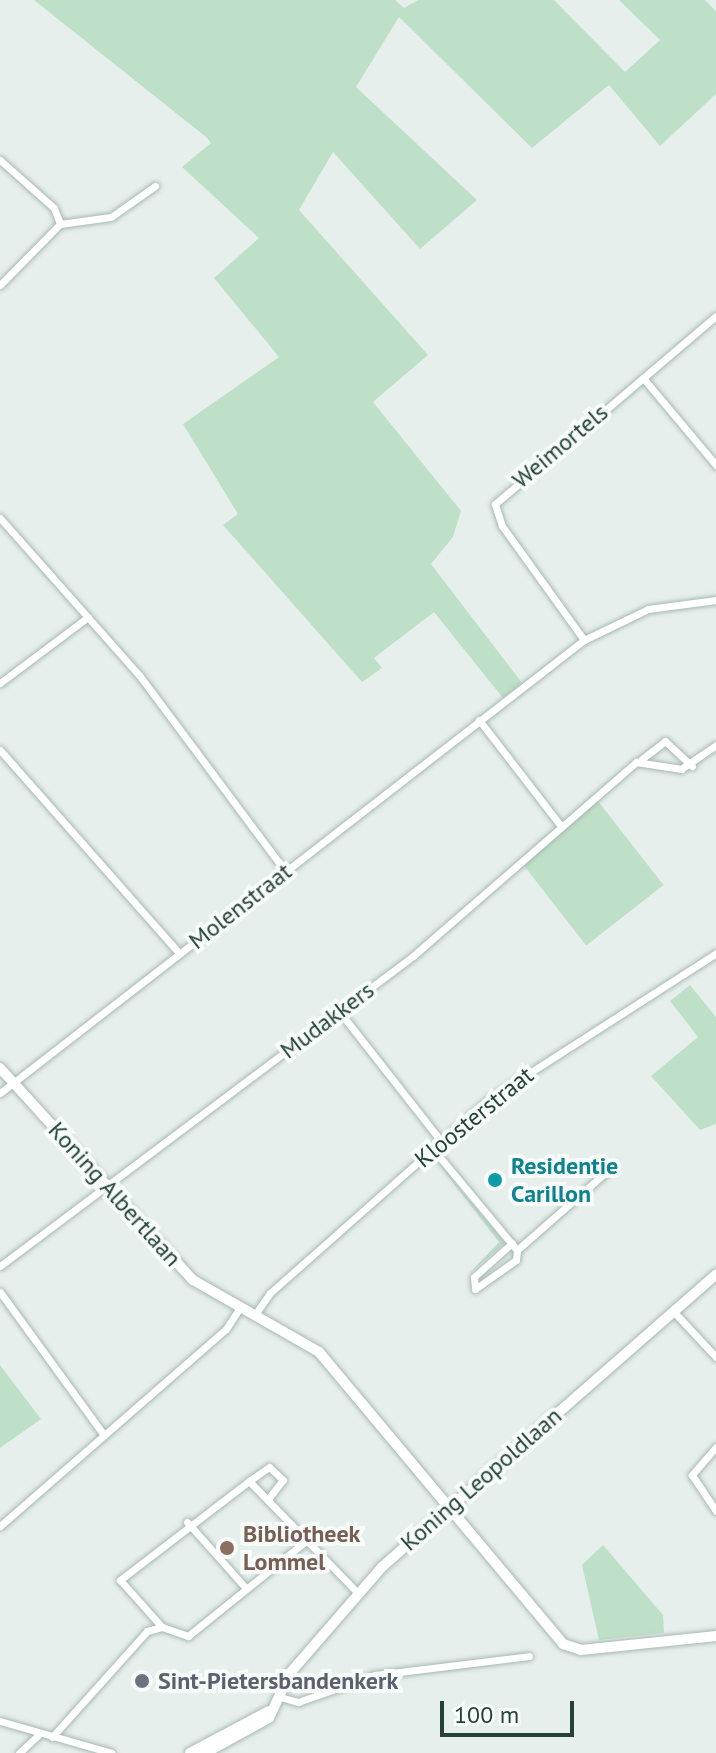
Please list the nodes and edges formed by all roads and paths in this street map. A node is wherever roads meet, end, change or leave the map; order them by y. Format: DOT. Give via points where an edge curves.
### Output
graph roads {
  1 [pos="0,160"];
  2 [pos="155,186"];
  3 [pos="60,224"];
  4 [pos="0,285"];
  5 [pos="716,316"];
  6 [pos="643,378"];
  7 [pos="716,465"];
  8 [pos="0,518"];
  9 [pos="716,600"];
  10 [pos="88,617"];
  11 [pos="584,640"];
  12 [pos="0,683"];
  13 [pos="479,720"];
  14 [pos="716,745"];
  15 [pos="0,750"];
  16 [pos="642,759"];
  17 [pos="692,766"];
  18 [pos="561,826"];
  19 [pos="285,871"];
  20 [pos="179,953"];
  21 [pos="716,953"];
  22 [pos="339,1011"];
  23 [pos="0,1068"];
  24 [pos="14,1082"];
  25 [pos="0,1093"];
  26 [pos="441,1141"];
  27 [pos="433,1149"];
  28 [pos="613,1166"];
  29 [pos="106,1184"];
  30 [pos="514,1246"];
  31 [pos="0,1266"];
  32 [pos="716,1275"];
  33 [pos="0,1292"];
  34 [pos="241,1306"];
  35 [pos="674,1312"];
  36 [pos="256,1313"];
  37 [pos="716,1357"];
  38 [pos="103,1434"];
  39 [pos="716,1447"];
  40 [pos="249,1481"];
  41 [pos="268,1499"];
  42 [pos="448,1508"];
  43 [pos="716,1511"];
  44 [pos="187,1522"];
  45 [pos="0,1526"];
  46 [pos="307,1540"];
  47 [pos="244,1586"];
  48 [pos="358,1593"];
  49 [pos="162,1627"];
  50 [pos="716,1636"];
  51 [pos="529,1656"];
  52 [pos="280,1697"];
  53 [pos="0,1721"];
  54 [pos="38,1735"];
  55 [pos="52,1737"];
  56 [pos="217,1741"];
  57 [pos="110,1752"];
  58 [pos="19,1753"];
  59 [pos="190,1753"];
  60 [pos="205,1753"];
  1 -- 3 [label="street" via="54,208"];
  2 -- 3 [label="street" via="111,217"];
  3 -- 4 [label="street"];
  5 -- 6 [label="street, Weimortels"];
  6 -- 7 [label="street"];
  6 -- 11 [label="street, Weimortels" via="495,504 502,526"];
  8 -- 10 [label="street"];
  9 -- 11 [label="street, Molenstraat" via="648,609"];
  10 -- 12 [label="street"];
  10 -- 19 [label="street"];
  11 -- 13 [label="street, Molenstraat"];
  13 -- 18 [label="street"];
  13 -- 19 [label="street, Molenstraat"];
  14 -- 17 [label="street"];
  15 -- 20 [label="street"];
  16 -- 17 [label="street" via="674,769"];
  16 -- 17 [label="street, Mudakkers" via="665,741"];
  16 -- 18 [label="street, Mudakkers"];
  18 -- 22 [label="street, Mudakkers" via="422,949"];
  19 -- 20 [label="street, Molenstraat"];
  20 -- 24 [label="street, Molenstraat"];
  21 -- 26 [label="street, Kloosterstraat" via="659,996 527,1073"];
  22 -- 26 [label="street"];
  22 -- 29 [label="street, Mudakkers"];
  23 -- 24 [label="main road, Koning Albertlaan"];
  24 -- 25 [label="street, Molenstraat"];
  24 -- 29 [label="main road, Koning Albertlaan"];
  26 -- 27 [label="street, Kloosterstraat"];
  27 -- 30 [label="street"];
  27 -- 36 [label="street, Kloosterstraat" via="270,1293"];
  28 -- 30 [label="street"];
  29 -- 31 [label="street, Mudakkers"];
  29 -- 34 [label="main road, Koning Albertlaan" via="193,1280"];
  30 -- 30 [label="street" via="516,1260 475,1289 474,1277"];
  32 -- 35 [label="main road, Koning Leopoldlaan"];
  33 -- 38 [label="street"];
  34 -- 36 [label="main road, Koning Albertlaan"];
  34 -- 38 [label="street" via="226,1329"];
  35 -- 37 [label="street"];
  35 -- 42 [label="main road, Koning Leopoldlaan"];
  36 -- 42 [label="main road, Koning Albertlaan" via="319,1352"];
  38 -- 45 [label="street"];
  39 -- 43 [label="street" via="692,1475"];
  40 -- 41 [label="street"];
  40 -- 41 [label="street" via="265,1468 278,1470 282,1486"];
  40 -- 44 [label="street" via="213,1514"];
  41 -- 46 [label="street"];
  42 -- 48 [label="main road, Koning Leopoldlaan"];
  42 -- 50 [label="main road, Koning Albertlaan" via="568,1648"];
  44 -- 47 [label="street"];
  44 -- 49 [label="street" via="120,1580"];
  46 -- 47 [label="street" via="273,1572"];
  46 -- 48 [label="street"];
  47 -- 49 [label="street" via="188,1636"];
  48 -- 52 [label="main road, Koning Leopoldlaan" via="290,1673"];
  49 -- 55 [label="street" via="147,1631"];
  51 -- 52 [label="street" via="375,1675 298,1702"];
  52 -- 56 [label="main road, Koning Leopoldlaan" via="274,1708"];
  53 -- 54 [label="street"];
  54 -- 55 [label="street"];
  54 -- 58 [label="street"];
  55 -- 57 [label="street"];
  56 -- 59 [label="main road"];
  56 -- 60 [label="main road"];
}
